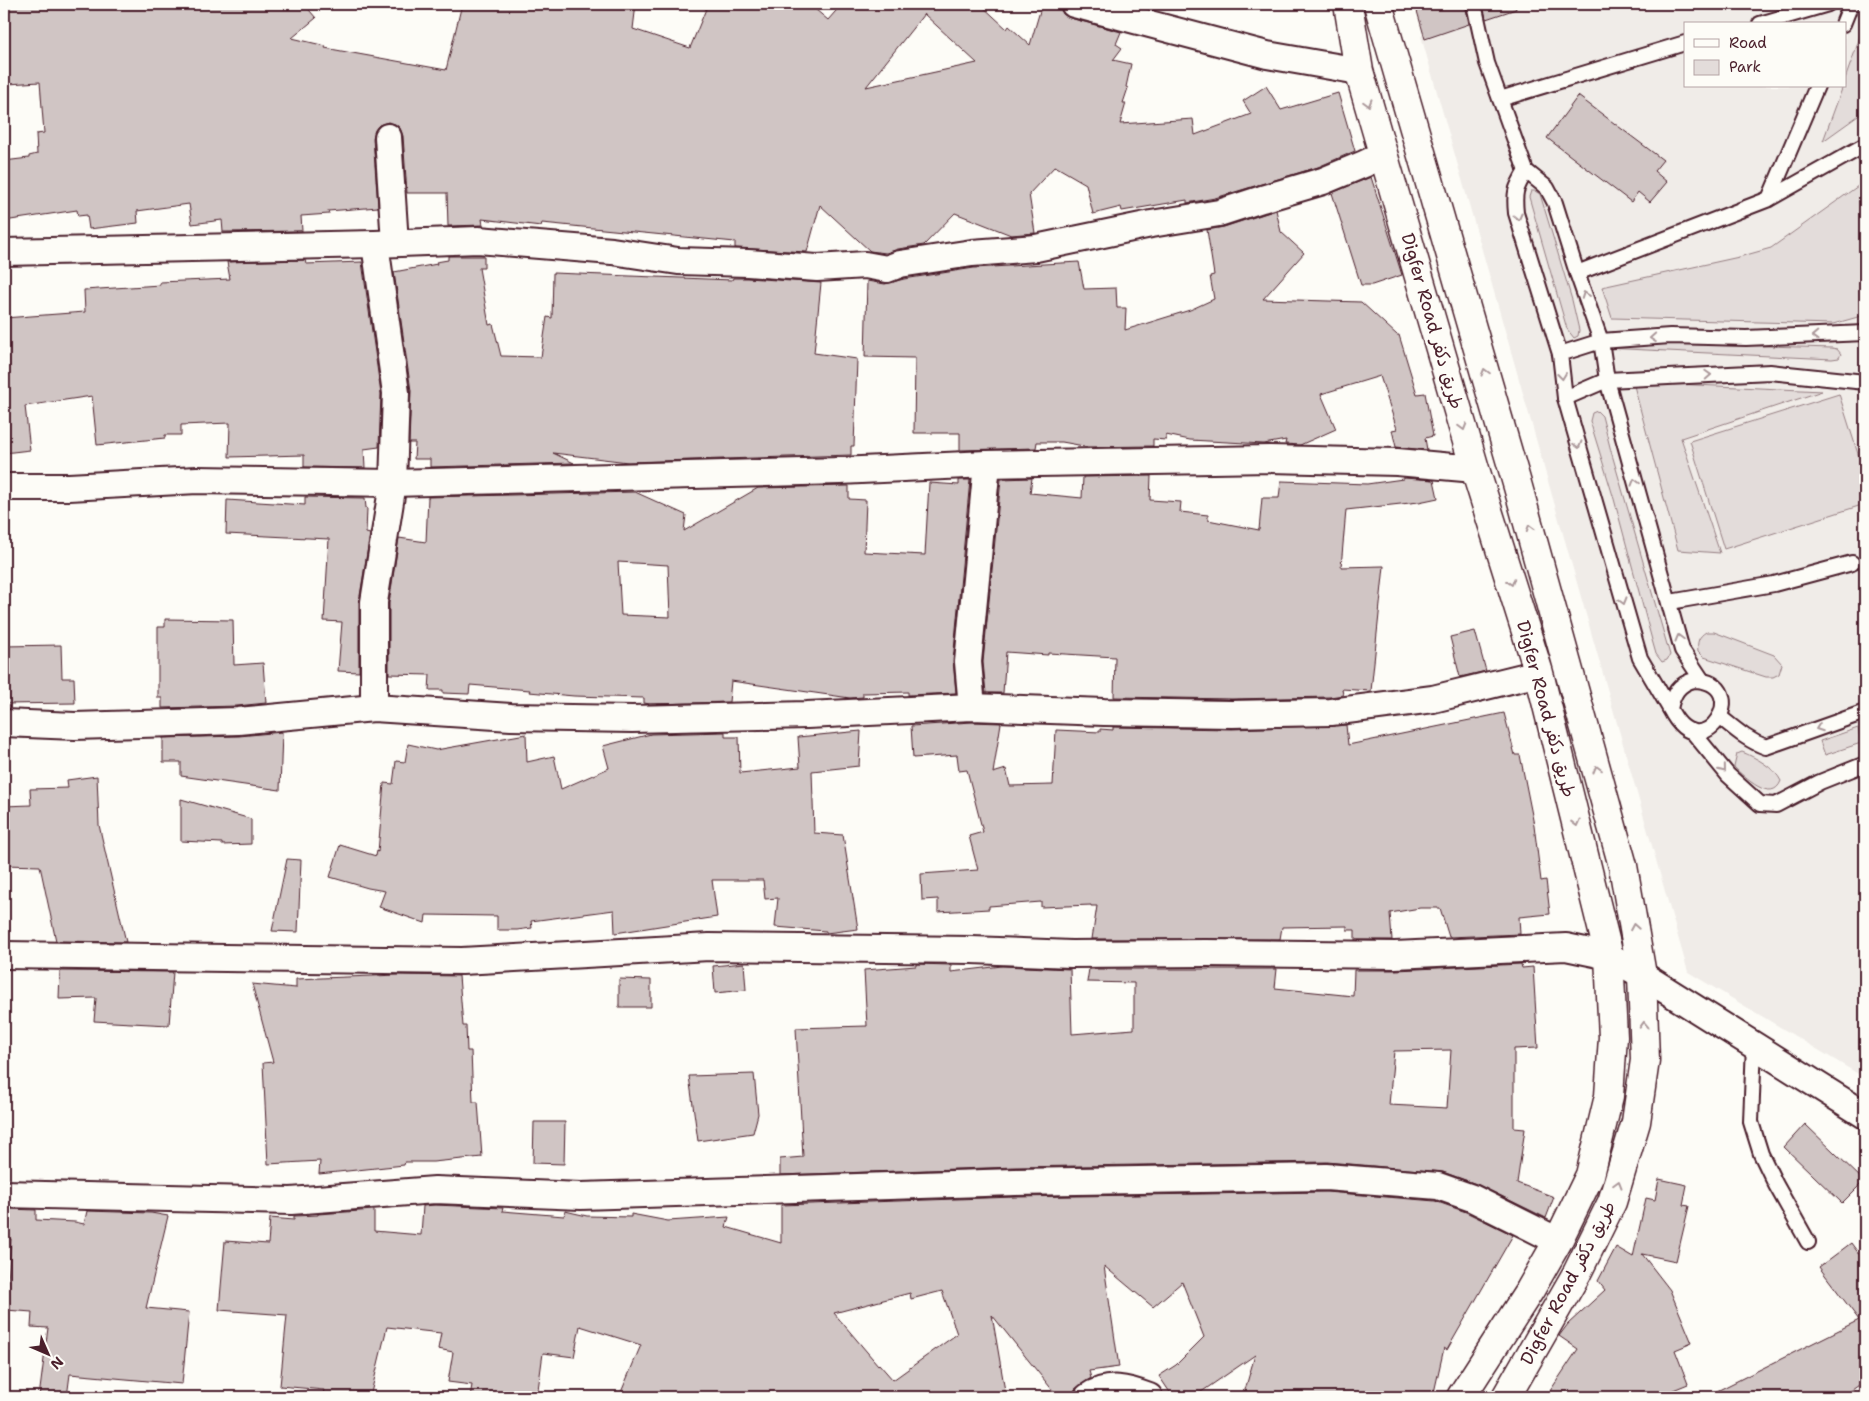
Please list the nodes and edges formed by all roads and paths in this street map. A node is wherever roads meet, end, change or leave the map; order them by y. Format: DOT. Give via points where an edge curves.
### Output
graph roads {
  1 [pos="1074,4"];
  2 [pos="1348,4"];
  3 [pos="1378,4"];
  4 [pos="1474,4"];
  5 [pos="1828,4"];
  6 [pos="1851,4"];
  7 [pos="1767,22"];
  8 [pos="1844,22"];
  9 [pos="1684,43"];
  10 [pos="1359,71"];
  11 [pos="1816,88"];
  12 [pos="1500,99"];
  13 [pos="388,137"];
  14 [pos="1865,145"];
  15 [pos="1383,155"];
  16 [pos="1526,172"];
  17 [pos="1769,199"];
  18 [pos="385,243"];
  19 [pos="4,252"];
  20 [pos="1577,273"];
  21 [pos="1865,336"];
  22 [pos="1601,341"];
  23 [pos="1560,354"];
  24 [pos="1607,380"];
  25 [pos="1865,382"];
  26 [pos="1565,398"];
  27 [pos="987,464"];
  28 [pos="1475,469"];
  29 [pos="393,483"];
  30 [pos="4,488"];
  31 [pos="1852,563"];
  32 [pos="1670,602"];
  33 [pos="1539,673"];
  34 [pos="1702,680"];
  35 [pos="972,707"];
  36 [pos="374,708"];
  37 [pos="1670,709"];
  38 [pos="1865,712"];
  39 [pos="1720,717"];
  40 [pos="4,723"];
  41 [pos="1692,731"];
  42 [pos="1865,764"];
  43 [pos="4,955"];
  44 [pos="1609,956"];
  45 [pos="1642,975"];
  46 [pos="1754,1044"];
  47 [pos="1865,1115"];
  48 [pos="4,1194"];
  49 [pos="1558,1242"];
  50 [pos="1808,1242"];
  51 [pos="1088,1397"];
  52 [pos="1149,1397"];
  53 [pos="1461,1397"];
  54 [pos="1506,1397"];
  1 -- 10 [label="street" via="1267,55"];
  2 -- 10 [label="street, Digfer Road طريق دكفر"];
  45 -- 3 [label="street, Digfer Road طريق دكفر, one-way" via="1623,866 1518,487"];
  4 -- 12 [label="lane" via="1487,63"];
  5 -- 7 [label="lane"];
  6 -- 8 [label="lane"];
  9 -- 12 [label="lane"];
  10 -- 15 [label="street, Digfer Road طريق دكفر, one-way"];
  11 -- 17 [label="lane"];
  12 -- 16 [label="lane"];
  13 -- 18 [label="street"];
  14 -- 17 [label="lane"];
  15 -- 18 [label="street" via="1324,181 1219,213 1036,248 972,253 900,264 887,269 865,265 817,268 678,261 612,251 478,240"];
  15 -- 28 [label="street, Digfer Road طريق دكفر, one-way"];
  16 -- 20 [label="lane" via="1547,188 1555,203"];
  16 -- 23 [label="lane, one-way" via="1516,186 1516,213"];
  17 -- 20 [label="lane"];
  18 -- 19 [label="street"];
  18 -- 29 [label="street" via="396,393"];
  22 -- 20 [label="lane, one-way"];
  21 -- 22 [label="lane, one-way" via="1670,336"];
  22 -- 23 [label="lane"];
  22 -- 24 [label="lane"];
  23 -- 26 [label="lane, one-way"];
  24 -- 25 [label="lane, one-way" via="1770,372"];
  24 -- 26 [label="lane"];
  32 -- 24 [label="lane, one-way"];
  26 -- 37 [label="lane, one-way" via="1640,658"];
  27 -- 28 [label="street" via="1270,460 1397,462"];
  27 -- 29 [label="street"];
  27 -- 35 [label="street" via="968,662"];
  28 -- 33 [label="street, Digfer Road طريق دكفر, one-way"];
  29 -- 30 [label="street" via="197,480"];
  29 -- 36 [label="street" via="374,602"];
  31 -- 32 [label="lane" via="1774,584"];
  34 -- 32 [label="lane, one-way" via="1682,650"];
  33 -- 35 [label="street" via="1433,699 1331,712 1183,714"];
  33 -- 44 [label="street, Digfer Road طريق دكفر, one-way"];
  34 -- 37 [label="lane" via="1680,686"];
  34 -- 39 [label="lane" via="1710,683 1720,694 1723,709"];
  35 -- 36 [label="street" via="632,719 511,717"];
  36 -- 40 [label="street" via="238,721 75,726"];
  37 -- 41 [label="lane" via="1678,723"];
  38 -- 39 [label="lane, one-way" via="1766,747 1748,739"];
  39 -- 41 [label="lane" via="1708,729"];
  41 -- 42 [label="lane, one-way" via="1728,775 1760,804 1776,805"];
  43 -- 44 [label="street" via="462,961 709,947 1071,954 1395,955 1566,947"];
  44 -- 45 [label="street"];
  44 -- 49 [label="street, Digfer Road طريق دكفر" via="1613,1037 1609,1096 1590,1175"];
  45 -- 46 [label="street"];
  54 -- 45 [label="street, Digfer Road طريق دكفر, one-way" via="1577,1272 1612,1202 1636,1122 1646,1060"];
  46 -- 47 [label="street"];
  46 -- 50 [label="lane" via="1751,1122 1761,1154"];
  48 -- 49 [label="street" via="291,1201 435,1190 581,1196 1005,1182 1326,1176 1438,1186 1472,1198"];
  49 -- 53 [label="street, Digfer Road طريق دكفر"];
  51 -- 52 [label="street" via="1112,1387"];
}
